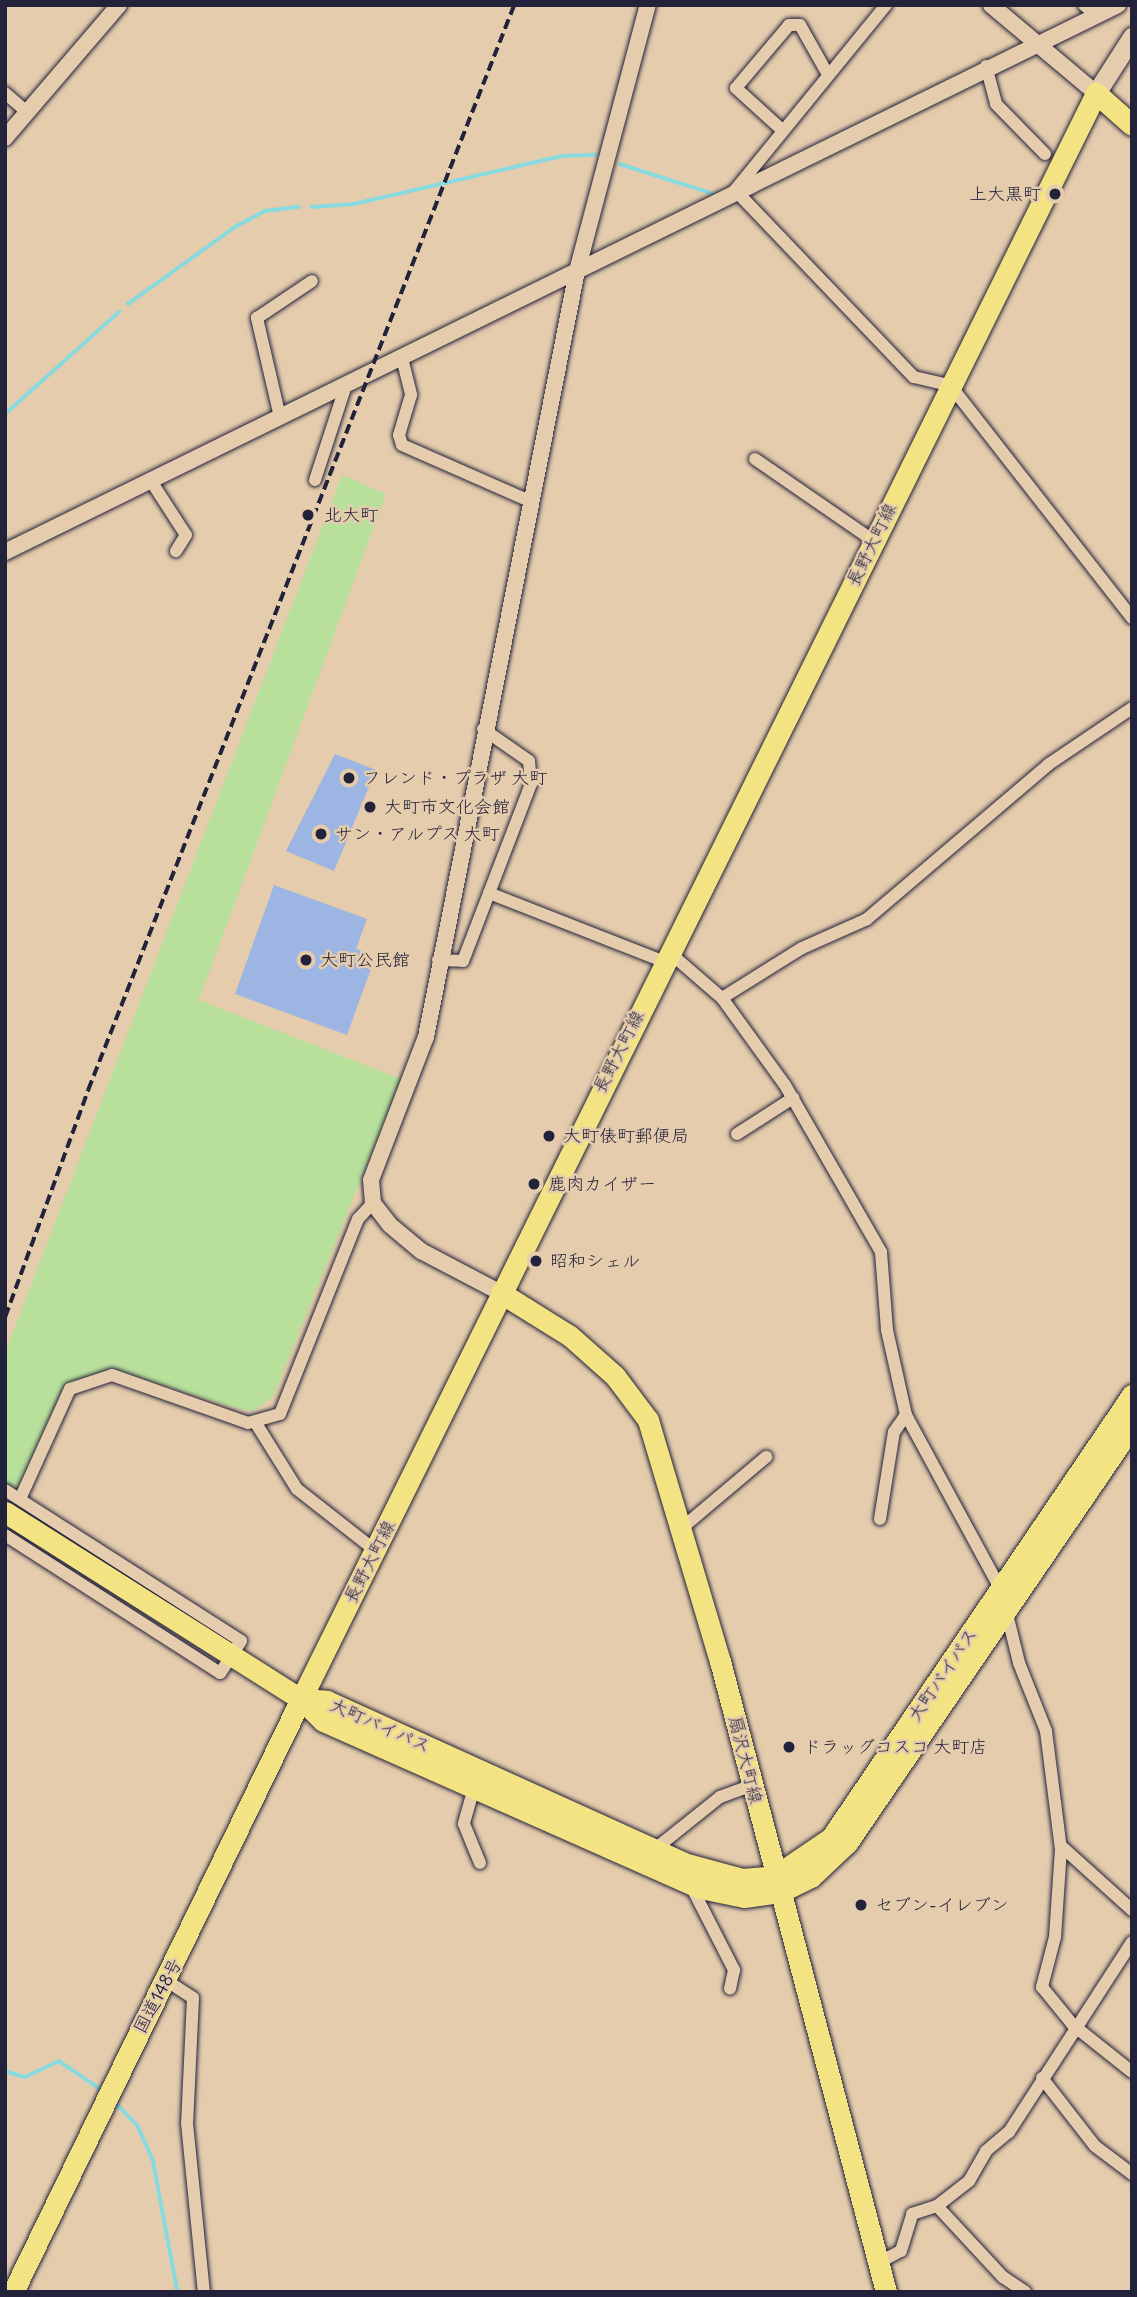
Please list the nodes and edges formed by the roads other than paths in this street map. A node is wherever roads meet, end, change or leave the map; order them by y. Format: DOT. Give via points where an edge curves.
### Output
graph roads {
  1 [pos="119,5"];
  2 [pos="648,5"];
  3 [pos="886,5"];
  4 [pos="991,5"];
  5 [pos="1118,5"];
  6 [pos="1090,10"];
  7 [pos="1132,37"];
  8 [pos="1034,43"];
  9 [pos="986,66"];
  10 [pos="827,74"];
  11 [pos="5,93"];
  12 [pos="1096,93"];
  13 [pos="27,112"];
  14 [pos="1132,125"];
  15 [pos="780,129"];
  16 [pos="5,138"];
  17 [pos="1045,154"];
  18 [pos="735,190"];
  19 [pos="577,271"];
  20 [pos="312,281"];
  21 [pos="402,358"];
  22 [pos="346,385"];
  23 [pos="950,385"];
  24 [pos="280,417"];
  25 [pos="755,459"];
  26 [pos="315,480"];
  27 [pos="151,481"];
  28 [pos="533,502"];
  29 [pos="874,541"];
  30 [pos="176,551"];
  31 [pos="5,552"];
  32 [pos="1132,618"];
  33 [pos="1132,708"];
  34 [pos="483,729"];
  35 [pos="489,893"];
  36 [pos="668,957"];
  37 [pos="438,960"];
  38 [pos="722,998"];
  39 [pos="793,1098"];
  40 [pos="737,1134"];
  41 [pos="373,1203"];
  42 [pos="501,1293"];
  43 [pos="1132,1395"];
  44 [pos="906,1415"];
  45 [pos="257,1425"];
  46 [pos="1132,1426"];
  47 [pos="766,1457"];
  48 [pos="5,1490"];
  49 [pos="13,1506"];
  50 [pos="880,1519"];
  51 [pos="683,1527"];
  52 [pos="5,1535"];
  53 [pos="376,1551"];
  54 [pos="1004,1600"];
  55 [pos="232,1656"];
  56 [pos="301,1699"];
  57 [pos="751,1786"];
  58 [pos="474,1788"];
  59 [pos="1061,1846"];
  60 [pos="655,1849"];
  61 [pos="480,1863"];
  62 [pos="690,1884"];
  63 [pos="777,1884"];
  64 [pos="1132,1910"];
  65 [pos="1132,1942"];
  66 [pos="167,1981"];
  67 [pos="730,1989"];
  68 [pos="1073,2025"];
  69 [pos="1132,2072"];
  70 [pos="1042,2078"];
  71 [pos="1132,2174"];
  72 [pos="937,2206"];
  73 [pos="878,2263"];
  74 [pos="13,2292"];
  75 [pos="204,2292"];
  76 [pos="886,2292"];
  77 [pos="1025,2292"];
  1 -- 13 [label="street"];
  2 -- 19 [label="street"];
  3 -- 10 [label="street"];
  4 -- 8 [label="street"];
  5 -- 6 [label="street"];
  6 -- 8 [label="street"];
  7 -- 12 [label="main road"];
  8 -- 9 [label="street"];
  8 -- 12 [label="street"];
  9 -- 17 [label="street" via="996,104"];
  9 -- 18 [label="street"];
  10 -- 15 [label="street"];
  10 -- 15 [label="street" via="800,25 789,25 736,88"];
  11 -- 13 [label="street"];
  12 -- 14 [label="main road"];
  12 -- 23 [label="main road, 長野大町線"];
  13 -- 16 [label="street"];
  15 -- 18 [label="street"];
  18 -- 19 [label="street"];
  18 -- 23 [label="street" via="914,377"];
  19 -- 21 [label="street"];
  19 -- 28 [label="street"];
  20 -- 24 [label="street" via="257,318"];
  21 -- 22 [label="street"];
  21 -- 28 [label="street" via="411,395 399,435 402,445"];
  22 -- 24 [label="street"];
  22 -- 26 [label="street"];
  23 -- 29 [label="main road, 長野大町線"];
  23 -- 32 [label="street"];
  24 -- 27 [label="street"];
  25 -- 29 [label="street"];
  27 -- 30 [label="street" via="186,535"];
  27 -- 31 [label="street"];
  28 -- 34 [label="street"];
  29 -- 36 [label="main road, 長野大町線"];
  33 -- 38 [label="street" via="1049,764 867,919 802,948"];
  34 -- 35 [label="street" via="533,769"];
  34 -- 37 [label="street"];
  35 -- 36 [label="street"];
  35 -- 37 [label="street" via="463,961"];
  36 -- 38 [label="street"];
  36 -- 42 [label="main road, 長野大町線"];
  37 -- 41 [label="street" via="426,1037 371,1180"];
  38 -- 39 [label="street"];
  39 -- 40 [label="street"];
  39 -- 44 [label="street" via="881,1252 887,1330"];
  41 -- 42 [label="street" via="421,1251"];
  41 -- 45 [label="street" via="358,1219 288,1405"];
  42 -- 51 [label="main road, 扇沢大町線" via="570,1336 615,1376 648,1420"];
  42 -- 53 [label="main road, 長野大町線"];
  43 -- 54 [label="main road, 大町バイパス"];
  44 -- 50 [label="street" via="894,1432"];
  44 -- 54 [label="street"];
  45 -- 49 [label="street" via="112,1375 70,1389"];
  45 -- 53 [label="street" via="297,1489"];
  46 -- 54 [label="main road, 大町バイパス"];
  47 -- 51 [label="street"];
  48 -- 49 [label="street"];
  49 -- 55 [label="main road"];
  51 -- 57 [label="main road, 扇沢大町線"];
  52 -- 55 [label="street" via="220,1673"];
  53 -- 56 [label="main road, 長野大町線"];
  54 -- 59 [label="street" via="1019,1663 1046,1731"];
  54 -- 63 [label="main road, 大町バイパス" via="847,1843 811,1877"];
  55 -- 56 [label="main road"];
  56 -- 58 [label="main road, 大町バイパス" via="323,1721"];
  56 -- 60 [label="main road, 大町バイパス" via="327,1701"];
  56 -- 66 [label="main road, 国道148号"];
  57 -- 60 [label="street" via="720,1797"];
  57 -- 63 [label="main road, 扇沢大町線"];
  58 -- 61 [label="street" via="464,1824"];
  58 -- 62 [label="main road, 大町バイパス"];
  59 -- 64 [label="street"];
  59 -- 68 [label="street" via="1055,1937 1042,1987"];
  60 -- 63 [label="main road, 大町バイパス" via="720,1876"];
  62 -- 63 [label="main road, 大町バイパス" via="744,1897"];
  62 -- 67 [label="street" via="734,1970"];
  63 -- 73 [label="main road, 扇沢大町線"];
  65 -- 68 [label="street"];
  66 -- 74 [label="main road, 国道148号"];
  66 -- 75 [label="street" via="193,1998 187,2123"];
  68 -- 69 [label="street"];
  68 -- 70 [label="street"];
  70 -- 71 [label="street" via="1095,2146"];
  70 -- 72 [label="street" via="969,2181"];
  72 -- 73 [label="street" via="912,2214 901,2251"];
  72 -- 77 [label="street"];
  73 -- 76 [label="main road, 扇沢大町線"];
}
